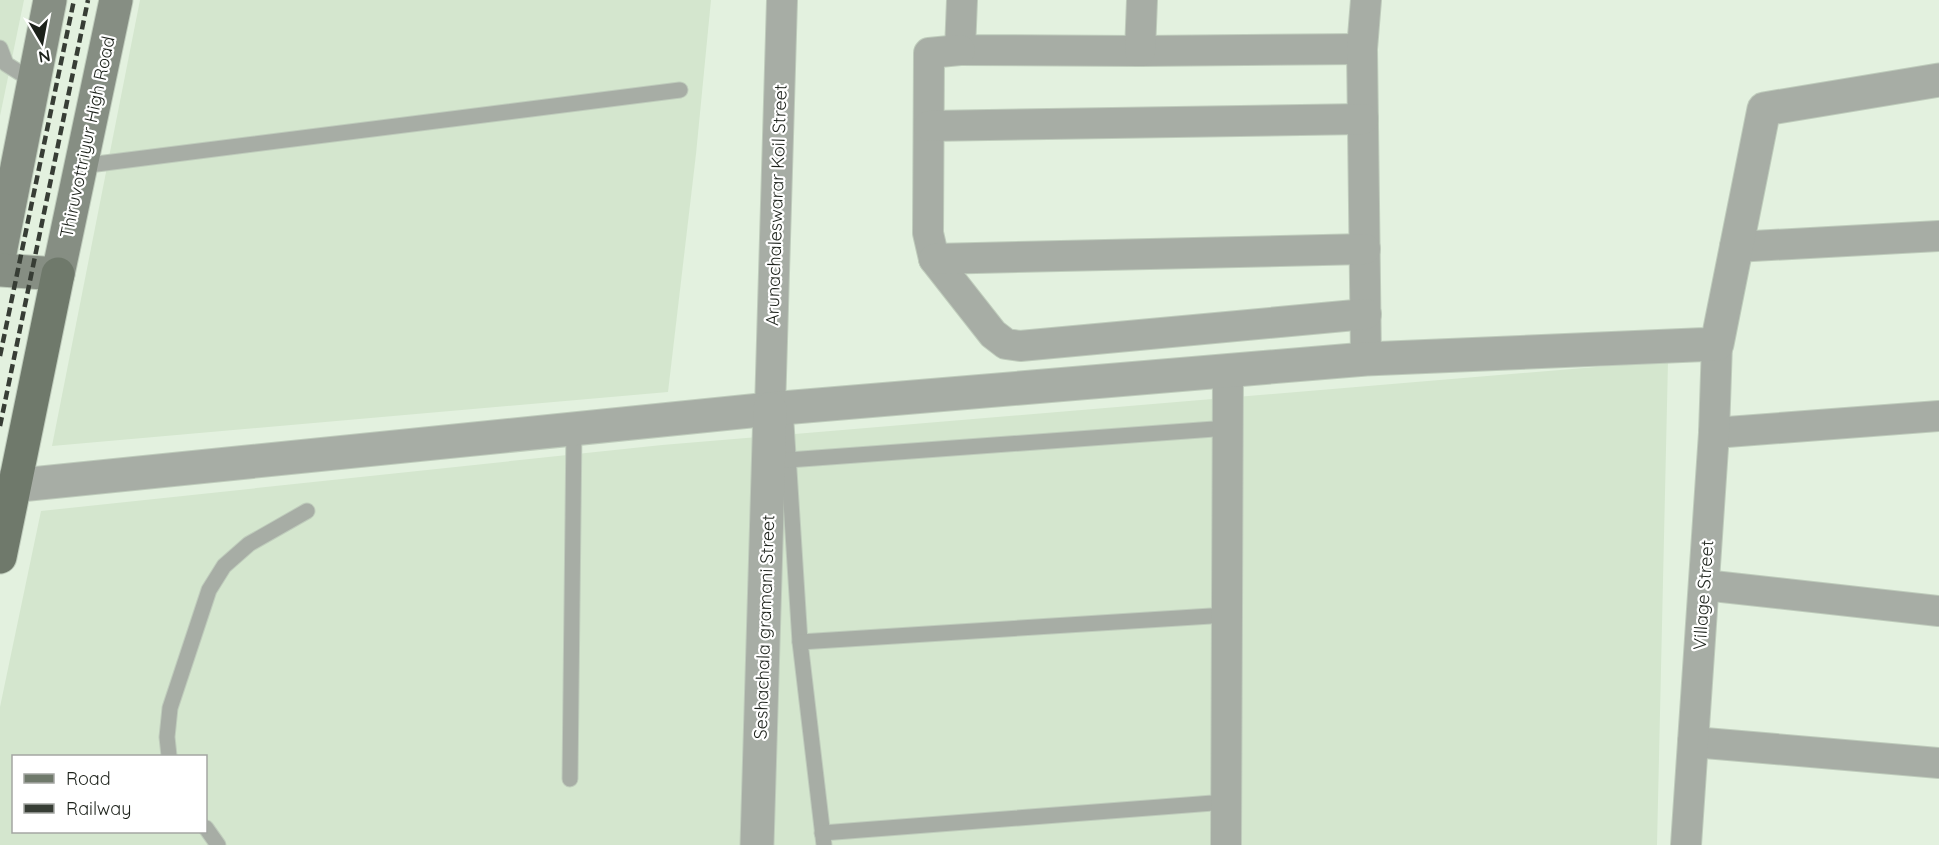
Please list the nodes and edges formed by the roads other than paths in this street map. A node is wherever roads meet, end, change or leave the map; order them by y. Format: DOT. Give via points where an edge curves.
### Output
graph roads {
  1 [pos="50,0"];
  2 [pos="116,0"];
  3 [pos="782,0"];
  4 [pos="962,0"];
  5 [pos="1142,0"];
  6 [pos="1366,0"];
  7 [pos="0,48"];
  8 [pos="1362,49"];
  9 [pos="960,50"];
  10 [pos="1140,51"];
  11 [pos="1939,80"];
  12 [pos="33,81"];
  13 [pos="680,90"];
  14 [pos="1363,119"];
  15 [pos="929,126"];
  16 [pos="81,166"];
  17 [pos="1939,237"];
  18 [pos="1735,247"];
  19 [pos="1365,249"];
  20 [pos="0,254"];
  21 [pos="934,259"];
  22 [pos="0,270"];
  23 [pos="58,274"];
  24 [pos="1366,314"];
  25 [pos="1717,344"];
  26 [pos="1366,359"];
  27 [pos="1228,370"];
  28 [pos="778,409"];
  29 [pos="1939,416"];
  30 [pos="1228,428"];
  31 [pos="574,429"];
  32 [pos="1714,433"];
  33 [pos="788,460"];
  34 [pos="7,486"];
  35 [pos="307,511"];
  36 [pos="0,557"];
  37 [pos="1704,585"];
  38 [pos="1939,611"];
  39 [pos="1227,615"];
  40 [pos="800,642"];
  41 [pos="1693,742"];
  42 [pos="169,755"];
  43 [pos="1939,763"];
  44 [pos="570,779"];
  45 [pos="1226,802"];
  46 [pos="207,829"];
  47 [pos="823,839"];
  48 [pos="218,845"];
  49 [pos="758,845"];
  50 [pos="1226,845"];
  51 [pos="1686,845"];
  1 -- 12 [label="main road"];
  2 -- 16 [label="main road, Thiruvottriyur High Road"];
  3 -- 28 [label="street, Arunachaleswarar Koil Street"];
  4 -- 9 [label="street"];
  5 -- 10 [label="street"];
  6 -- 8 [label="street"];
  7 -- 12 [label="lane" via="6,64"];
  8 -- 10 [label="street"];
  8 -- 14 [label="street"];
  9 -- 10 [label="street"];
  9 -- 15 [label="street" via="929,53"];
  11 -- 18 [label="street" via="1764,109"];
  12 -- 20 [label="main road"];
  13 -- 16 [label="lane"];
  14 -- 15 [label="street"];
  14 -- 19 [label="street"];
  15 -- 21 [label="street" via="928,233"];
  16 -- 23 [label="main road, Thiruvottriyur High Road"];
  17 -- 18 [label="street"];
  18 -- 25 [label="street"];
  19 -- 21 [label="street"];
  19 -- 24 [label="street"];
  21 -- 24 [label="street" via="993,334 1006,344 1020,346"];
  22 -- 23 [label="main road"];
  23 -- 34 [label="main road"];
  24 -- 26 [label="street"];
  25 -- 26 [label="street"];
  25 -- 32 [label="street, Village Street"];
  26 -- 27 [label="street"];
  27 -- 28 [label="street"];
  27 -- 30 [label="street"];
  28 -- 31 [label="street"];
  28 -- 33 [label="lane"];
  28 -- 49 [label="street, Seshachala gramani Street"];
  29 -- 32 [label="street"];
  30 -- 33 [label="lane"];
  30 -- 39 [label="street"];
  31 -- 34 [label="street"];
  31 -- 44 [label="lane"];
  32 -- 37 [label="street, Village Street"];
  33 -- 40 [label="lane"];
  34 -- 36 [label="main road"];
  35 -- 42 [label="lane" via="249,544 224,566 209,590 170,708 166,737"];
  37 -- 38 [label="street"];
  37 -- 41 [label="street, Village Street"];
  39 -- 40 [label="lane"];
  39 -- 45 [label="street"];
  40 -- 47 [label="lane"];
  41 -- 43 [label="street"];
  41 -- 51 [label="street, Village Street"];
  45 -- 47 [label="lane"];
  45 -- 50 [label="street"];
  46 -- 48 [label="lane"];
}
